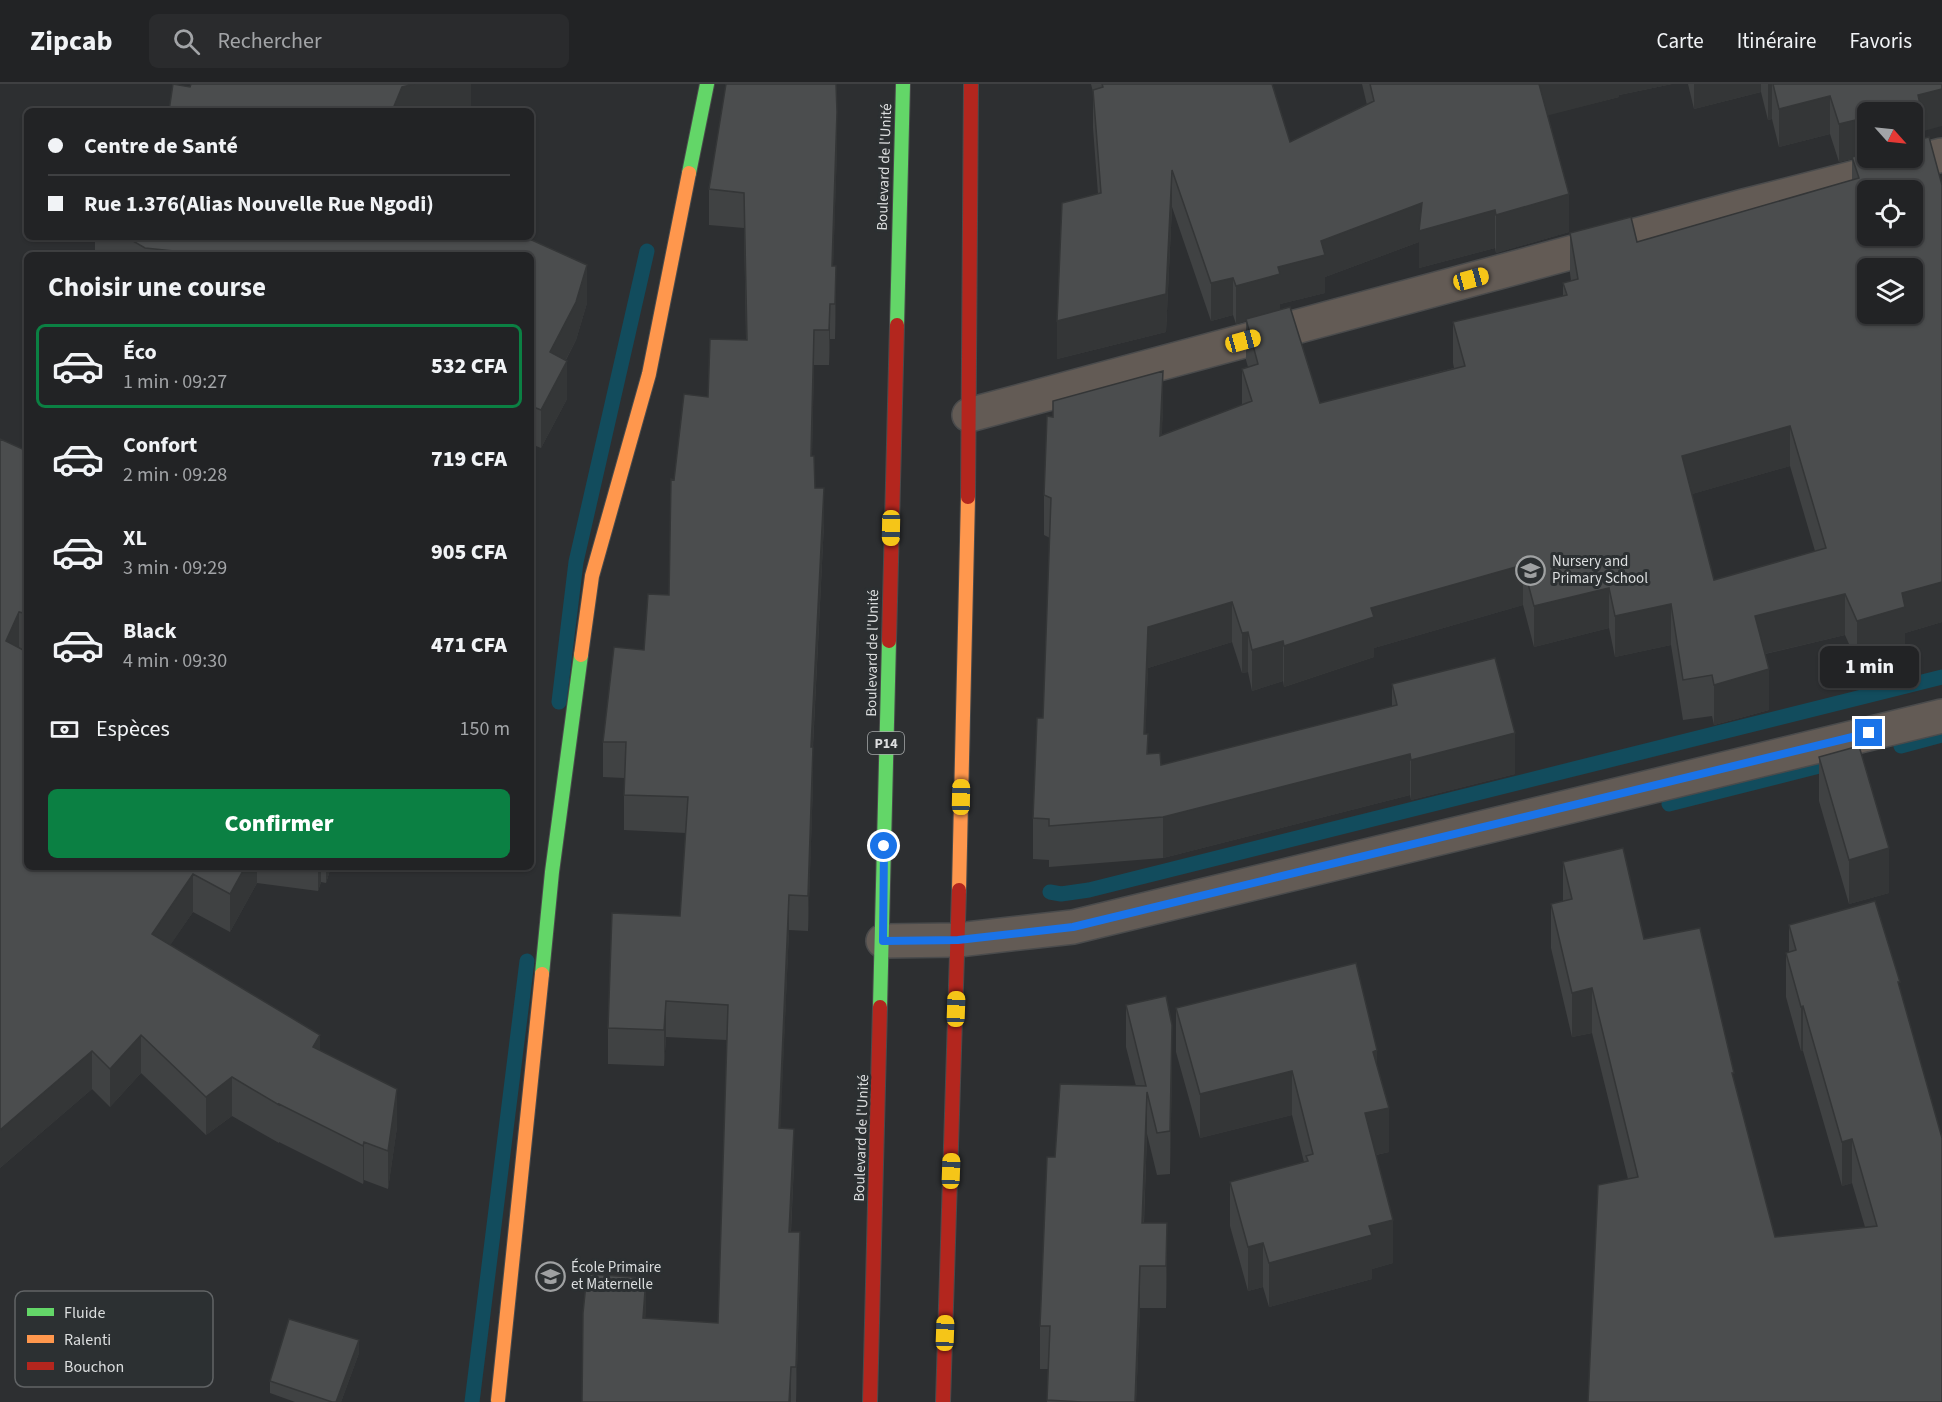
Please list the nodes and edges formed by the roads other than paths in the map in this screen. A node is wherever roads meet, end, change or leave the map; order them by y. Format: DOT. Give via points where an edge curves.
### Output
graph roads {
  1 [pos="707,84"];
  2 [pos="903,84"];
  3 [pos="971,84"];
  4 [pos="1942,155"];
  5 [pos="969,415"];
  6 [pos="1942,716"];
  7 [pos="958,940"];
  8 [pos="883,941"];
  9 [pos="498,1401"];
  10 [pos="870,1402"];
  11 [pos="943,1402"];
  1 -- 9 [label="main road" via="649,374 592,576 552,872"];
  2 -- 8 [label="main road, Boulevard de l'Unité / P14"];
  3 -- 5 [label="main road"];
  4 -- 5 [label="street"];
  5 -- 7 [label="main road"];
  6 -- 7 [label="street" via="1073,927"];
  7 -- 8 [label="street"];
  7 -- 11 [label="main road"];
  8 -- 10 [label="main road, Boulevard de l'Unité / P14"];
}
